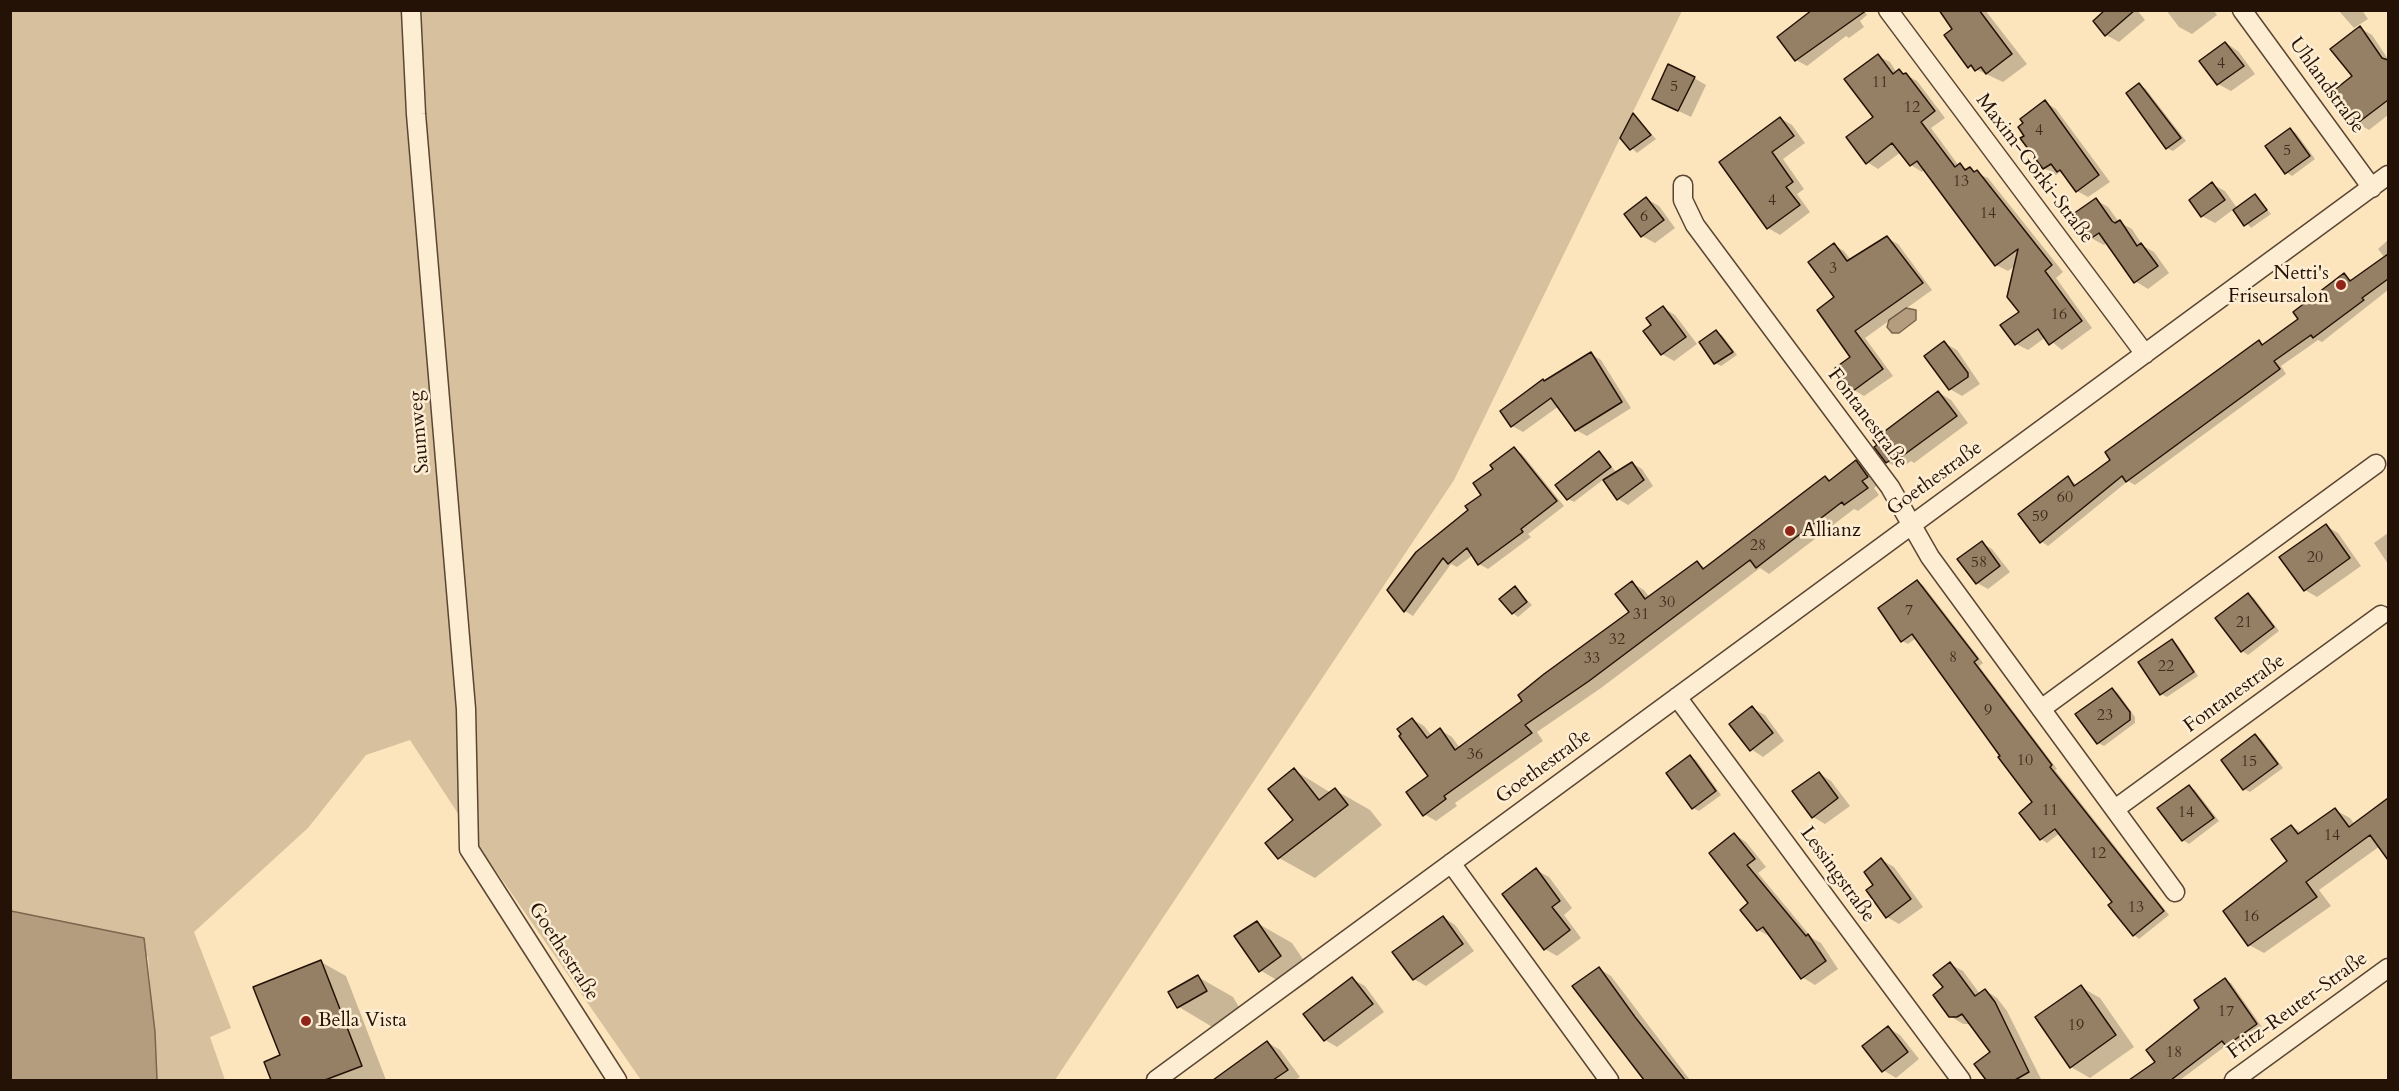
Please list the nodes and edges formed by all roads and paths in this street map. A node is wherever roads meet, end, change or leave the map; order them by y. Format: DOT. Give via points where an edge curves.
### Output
graph roads {
  1 [pos="411,10"];
  2 [pos="1888,10"];
  3 [pos="2242,10"];
  4 [pos="2388,175"];
  5 [pos="1683,185"];
  6 [pos="2372,188"];
  7 [pos="2145,354"];
  8 [pos="2376,464"];
  9 [pos="1910,525"];
  10 [pos="2381,615"];
  11 [pos="1677,697"];
  12 [pos="2041,709"];
  13 [pos="2115,809"];
  14 [pos="469,849"];
  15 [pos="1451,863"];
  16 [pos="2175,892"];
  17 [pos="2388,968"];
  18 [pos="617,1080"];
  19 [pos="1156,1080"];
  20 [pos="1609,1080"];
  21 [pos="1961,1080"];
  22 [pos="2234,1080"];
  1 -- 14 [label="street, Saumweg" via="416,114 466,709"];
  2 -- 7 [label="street, Maxim-Gorki-Straße"];
  3 -- 6 [label="street, Uhlandstraße"];
  4 -- 6 [label="street, Goethestraße"];
  5 -- 9 [label="street, Fontanestraße" via="1683,200 1695,225 1890,487"];
  6 -- 7 [label="street, Goethestraße"];
  7 -- 9 [label="street, Goethestraße"];
  8 -- 12 [label="street"];
  9 -- 11 [label="street, Goethestraße"];
  9 -- 12 [label="street, Fontanestraße"];
  10 -- 13 [label="street, Fontanestraße"];
  11 -- 15 [label="street, Goethestraße"];
  11 -- 21 [label="street, Lessingstraße"];
  12 -- 13 [label="street, Fontanestraße"];
  13 -- 16 [label="street, Fontanestraße"];
  14 -- 18 [label="street, Goethestraße"];
  15 -- 19 [label="street, Goethestraße"];
  15 -- 20 [label="street"];
  17 -- 22 [label="street, Fritz-Reuter-Straße"];
}
